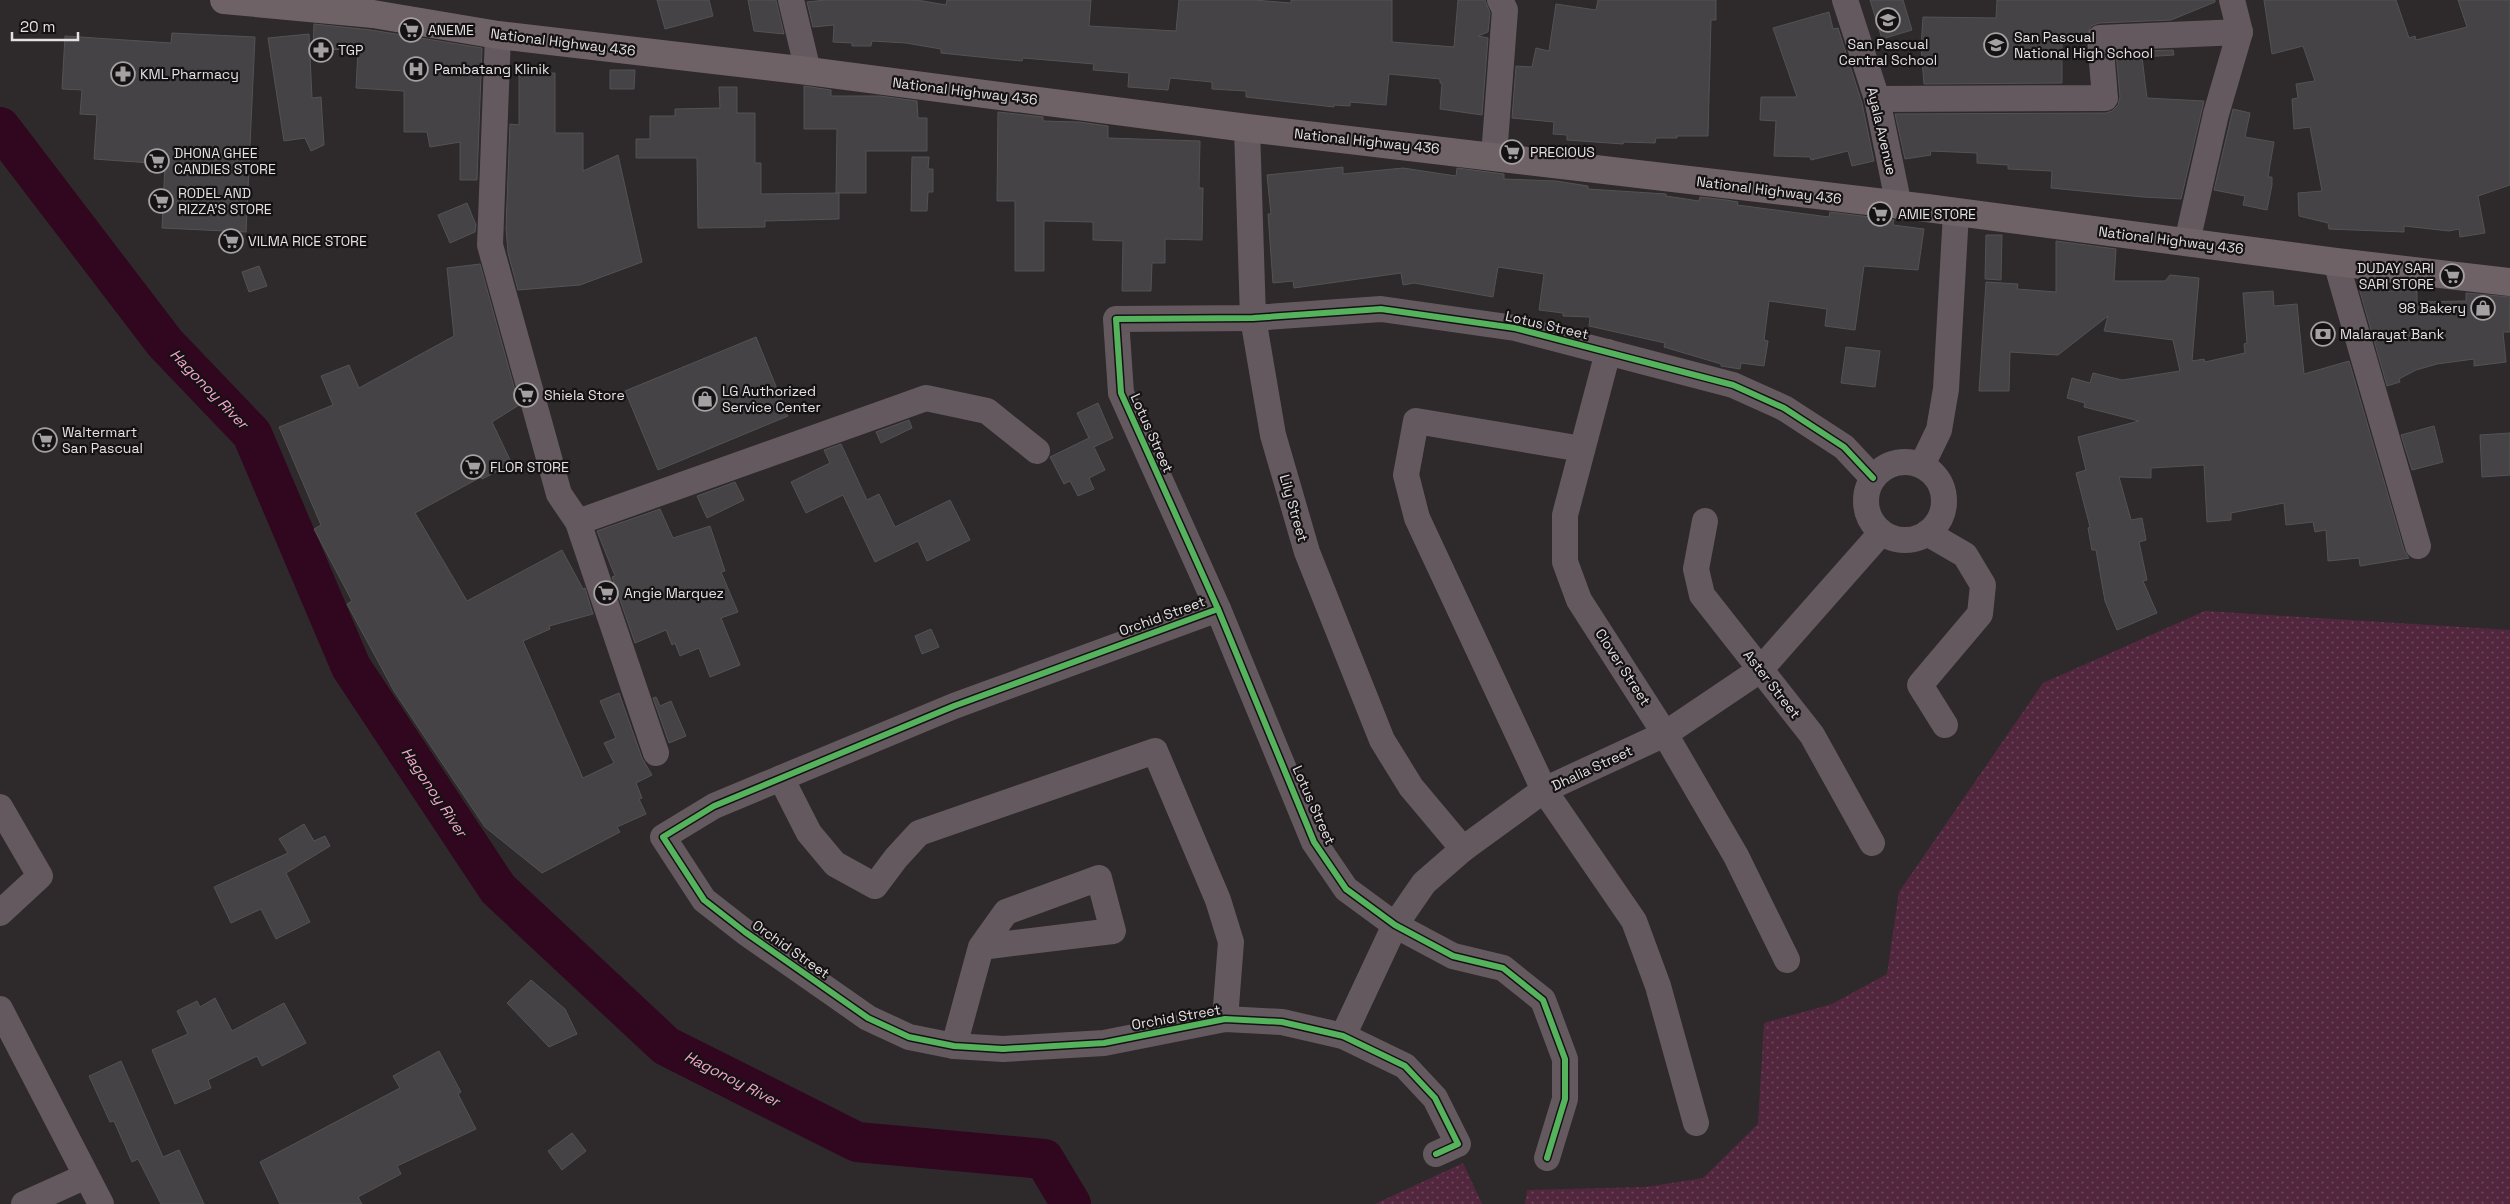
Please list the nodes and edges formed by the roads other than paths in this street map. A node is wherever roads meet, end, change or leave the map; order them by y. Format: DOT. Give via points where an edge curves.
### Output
graph roads {
  1 [pos="224,0"];
  2 [pos="791,0"];
  3 [pos="1500,0"];
  4 [pos="1845,0"];
  5 [pos="2232,0"];
  6 [pos="2240,32"];
  7 [pos="498,35"];
  8 [pos="808,71"];
  9 [pos="1877,99"];
  10 [pos="1247,128"];
  11 [pos="1494,156"];
  12 [pos="1899,206"];
  13 [pos="1956,213"];
  14 [pos="2187,242"];
  15 [pos="2336,262"];
  16 [pos="2510,282"];
  17 [pos="1253,318"];
  18 [pos="1608,352"];
  19 [pos="1582,450"];
  20 [pos="1037,451"];
  21 [pos="1922,465"];
  22 [pos="1872,478"];
  23 [pos="1706,521"];
  24 [pos="578,522"];
  25 [pos="1881,533"];
  26 [pos="1927,533"];
  27 [pos="2418,546"];
  28 [pos="1218,609"];
  29 [pos="1760,670"];
  30 [pos="1945,725"];
  31 [pos="1665,734"];
  32 [pos="656,753"];
  33 [pos="781,778"];
  34 [pos="1544,790"];
  35 [pos="0,808"];
  36 [pos="1872,843"];
  37 [pos="1463,849"];
  38 [pos="0,913"];
  39 [pos="1395,925"];
  40 [pos="981,947"];
  41 [pos="1787,960"];
  42 [pos="0,1009"];
  43 [pos="1225,1019"];
  44 [pos="1344,1036"];
  45 [pos="6,1038"];
  46 [pos="954,1046"];
  47 [pos="1696,1124"];
  48 [pos="1436,1154"];
  49 [pos="1547,1158"];
  50 [pos="86,1176"];
  51 [pos="24,1204"];
  52 [pos="101,1204"];
  1 -- 7 [label="main road, National Highway 436" via="373,14"];
  2 -- 8 [label="street"];
  3 -- 11 [label="street" via="1505,10"];
  4 -- 9 [label="street, Ayala Avenue"];
  5 -- 6 [label="street"];
  6 -- 9 [label="street" via="2100,38 2105,98"];
  6 -- 14 [label="street" via="2216,114"];
  7 -- 8 [label="main road, National Highway 436"];
  7 -- 24 [label="street" via="490,245 559,494"];
  8 -- 10 [label="main road, National Highway 436"];
  9 -- 12 [label="street, Ayala Avenue"];
  10 -- 11 [label="main road, National Highway 436"];
  10 -- 17 [label="street, Lily Street"];
  11 -- 12 [label="main road, National Highway 436"];
  12 -- 13 [label="main road, National Highway 436"];
  13 -- 14 [label="main road, National Highway 436"];
  13 -- 21 [label="street" via="1946,389 1939,430"];
  14 -- 15 [label="main road, National Highway 436"];
  15 -- 16 [label="main road, National Highway 436"];
  15 -- 27 [label="street"];
  17 -- 18 [label="street, Lotus Street" via="1381,310 1515,328"];
  17 -- 28 [label="street, Lotus Street" via="1116,319 1121,393"];
  17 -- 37 [label="street, Lily Street" via="1273,434 1311,561 1382,740 1411,787"];
  18 -- 19 [label="street, Clover Street"];
  18 -- 22 [label="street, Lotus Street" via="1733,385 1784,408 1844,447"];
  19 -- 31 [label="street, Clover Street" via="1565,515 1565,562 1579,600"];
  19 -- 34 [label="street" via="1416,421 1406,475 1418,518"];
  20 -- 24 [label="street" via="987,411 926,398"];
  21 -- 22 [label="street" via="1908,461 1895,463 1882,468"];
  21 -- 26 [label="street" via="1937,478 1944,497 1943,511"];
  22 -- 25 [label="street" via="1865,501 1870,519"];
  23 -- 29 [label="street, Aster Street" via="1696,569 1702,595"];
  24 -- 32 [label="street"];
  25 -- 26 [label="street" via="1904,540"];
  25 -- 29 [label="street, Dhalia Street"];
  26 -- 30 [label="street" via="1965,555 1983,585 1980,614 1920,685"];
  28 -- 33 [label="street, Orchid Street" via="954,706"];
  28 -- 39 [label="street, Lotus Street" via="1314,842 1346,889"];
  29 -- 31 [label="street, Dhalia Street"];
  29 -- 36 [label="street, Aster Street" via="1812,735"];
  31 -- 34 [label="street, Dhalia Street"];
  31 -- 41 [label="street, Clover Street" via="1736,856"];
  33 -- 43 [label="street" via="808,833 835,864 875,886 919,833 1155,751 1218,900 1231,942"];
  33 -- 46 [label="street, Orchid Street" via="714,806 663,837 704,900 752,937 868,1018 909,1037"];
  34 -- 37 [label="street, Dhalia Street"];
  34 -- 47 [label="street" via="1634,921 1658,986"];
  35 -- 38 [label="street" via="40,876"];
  37 -- 39 [label="street, Dhalia Street" via="1424,883"];
  39 -- 44 [label="street, Dhalia Street"];
  39 -- 49 [label="street, Lotus Street" via="1454,956 1503,968 1542,1000 1565,1059 1565,1100"];
  40 -- 40 [label="street" via="1006,912 1099,878 1113,931"];
  40 -- 46 [label="street"];
  42 -- 45 [label="street"];
  43 -- 44 [label="street, Orchid Street" via="1282,1022"];
  43 -- 46 [label="street, Orchid Street" via="1104,1042 1003,1049"];
  44 -- 48 [label="street, Orchid Street" via="1404,1066 1436,1098 1458,1144"];
  45 -- 50 [label="street"];
  50 -- 51 [label="street"];
  50 -- 52 [label="street"];
}
